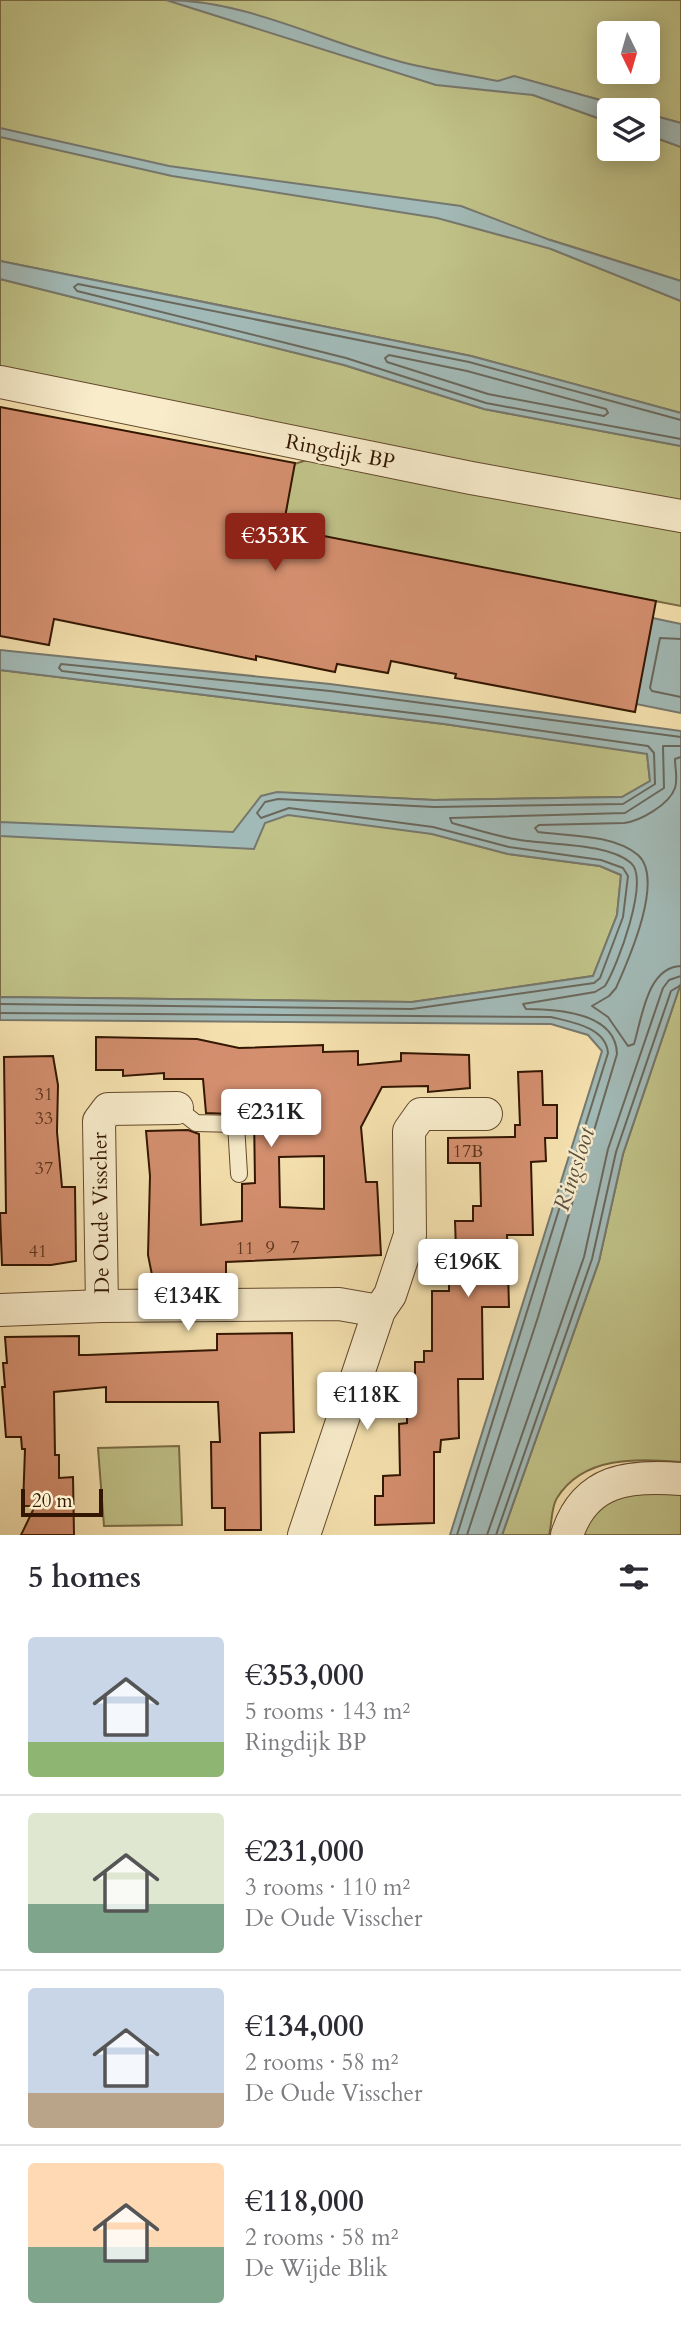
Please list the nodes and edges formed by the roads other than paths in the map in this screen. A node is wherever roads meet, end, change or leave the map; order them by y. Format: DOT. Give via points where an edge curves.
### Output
graph roads {
  1 [pos="0,383"];
  2 [pos="681,516"];
  3 [pos="177,1108"];
  4 [pos="486,1114"];
  5 [pos="239,1174"];
  6 [pos="102,1306"];
  7 [pos="0,1310"];
  8 [pos="379,1311"];
  9 [pos="681,1479"];
  10 [pos="304,1535"];
  11 [pos="567,1535"];
  1 -- 2 [label="street, Ringdijk BP"];
  3 -- 5 [label="lane" via="195,1123 236,1124"];
  3 -- 6 [label="street, De Oude Visscher" via="108,1109 99,1121"];
  4 -- 8 [label="street" via="421,1114 410,1131 410,1235 390,1294"];
  6 -- 7 [label="street, De Oude Visscher"];
  6 -- 8 [label="street, De Oude Visscher" via="340,1304"];
  8 -- 10 [label="street"];
  9 -- 11 [label="street" via="617,1481 582,1502"];
}
